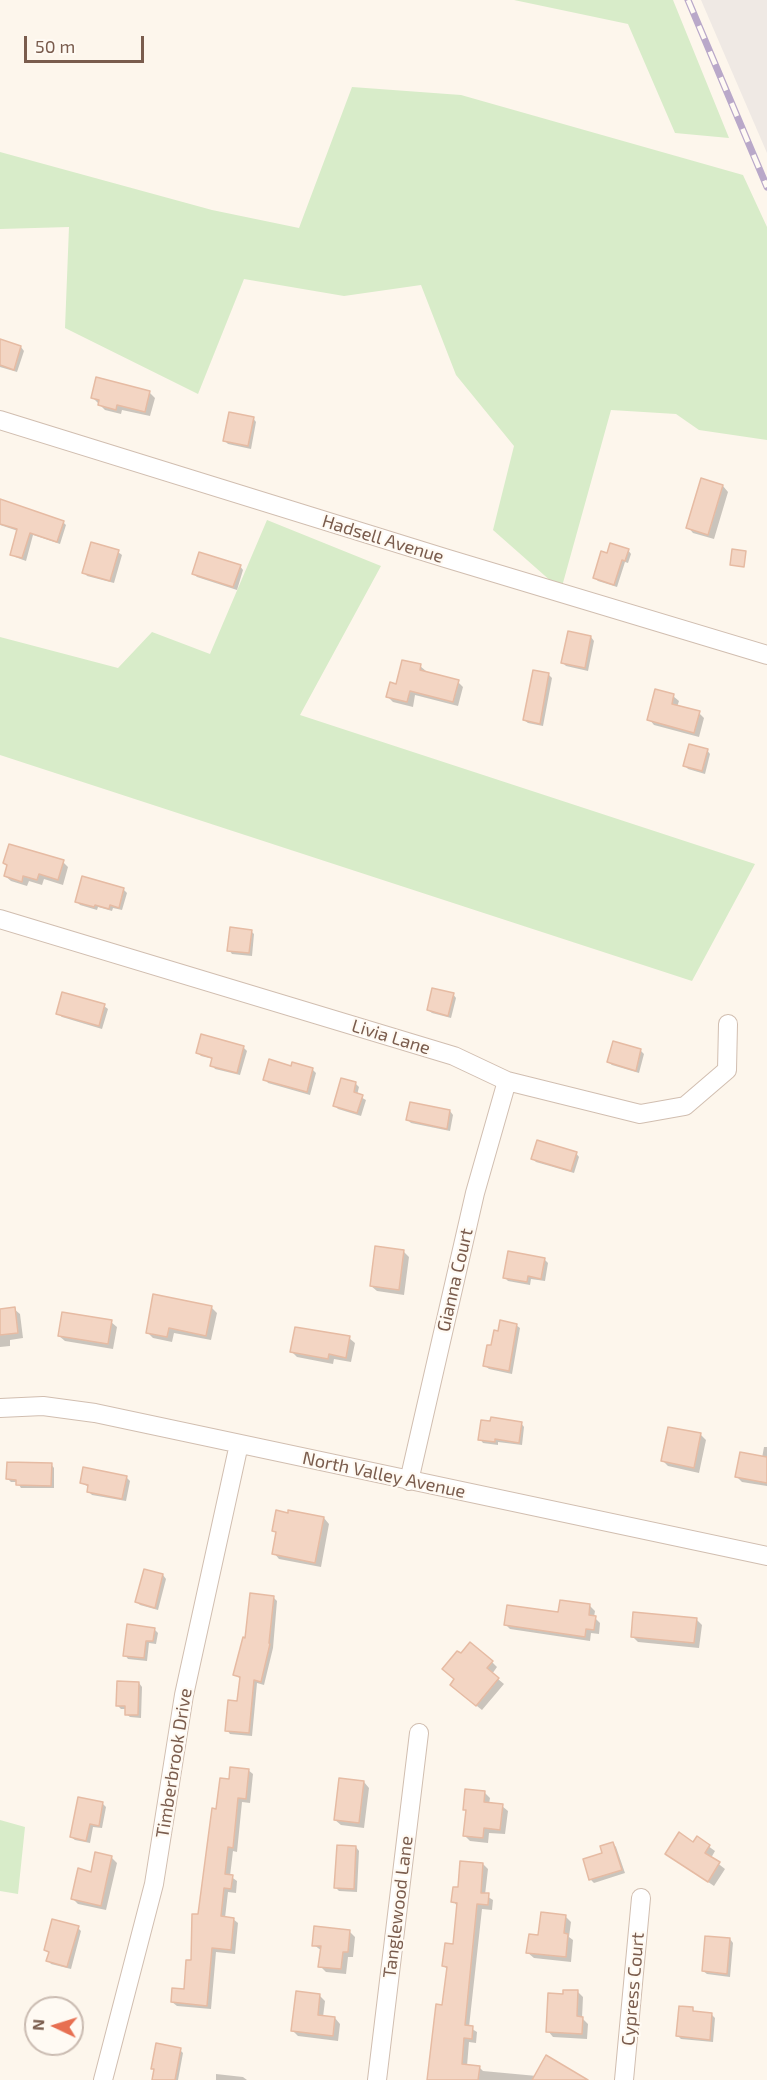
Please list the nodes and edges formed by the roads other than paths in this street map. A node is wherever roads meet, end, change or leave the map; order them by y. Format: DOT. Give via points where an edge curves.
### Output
graph roads {
  1 [pos="0,420"];
  2 [pos="767,655"];
  3 [pos="0,920"];
  4 [pos="728,1024"];
  5 [pos="507,1081"];
  6 [pos="0,1408"];
  7 [pos="240,1444"];
  8 [pos="409,1481"];
  9 [pos="767,1556"];
  10 [pos="419,1733"];
  11 [pos="641,1898"];
  12 [pos="103,2080"];
  13 [pos="377,2080"];
  14 [pos="624,2080"];
  1 -- 2 [label="street, Hadsell Avenue"];
  3 -- 5 [label="street, Livia Lane" via="454,1056"];
  4 -- 5 [label="street, Livia Lane" via="727,1070 685,1106 640,1114"];
  5 -- 8 [label="street, Gianna Court" via="475,1193"];
  6 -- 7 [label="street, North Valley Avenue" via="69,1408"];
  7 -- 8 [label="street, North Valley Avenue"];
  7 -- 12 [label="street, Timberbrook Drive" via="184,1695 154,1884"];
  8 -- 9 [label="street, North Valley Avenue"];
  10 -- 13 [label="street, Tanglewood Lane"];
  11 -- 14 [label="street, Cypress Court"];
}
